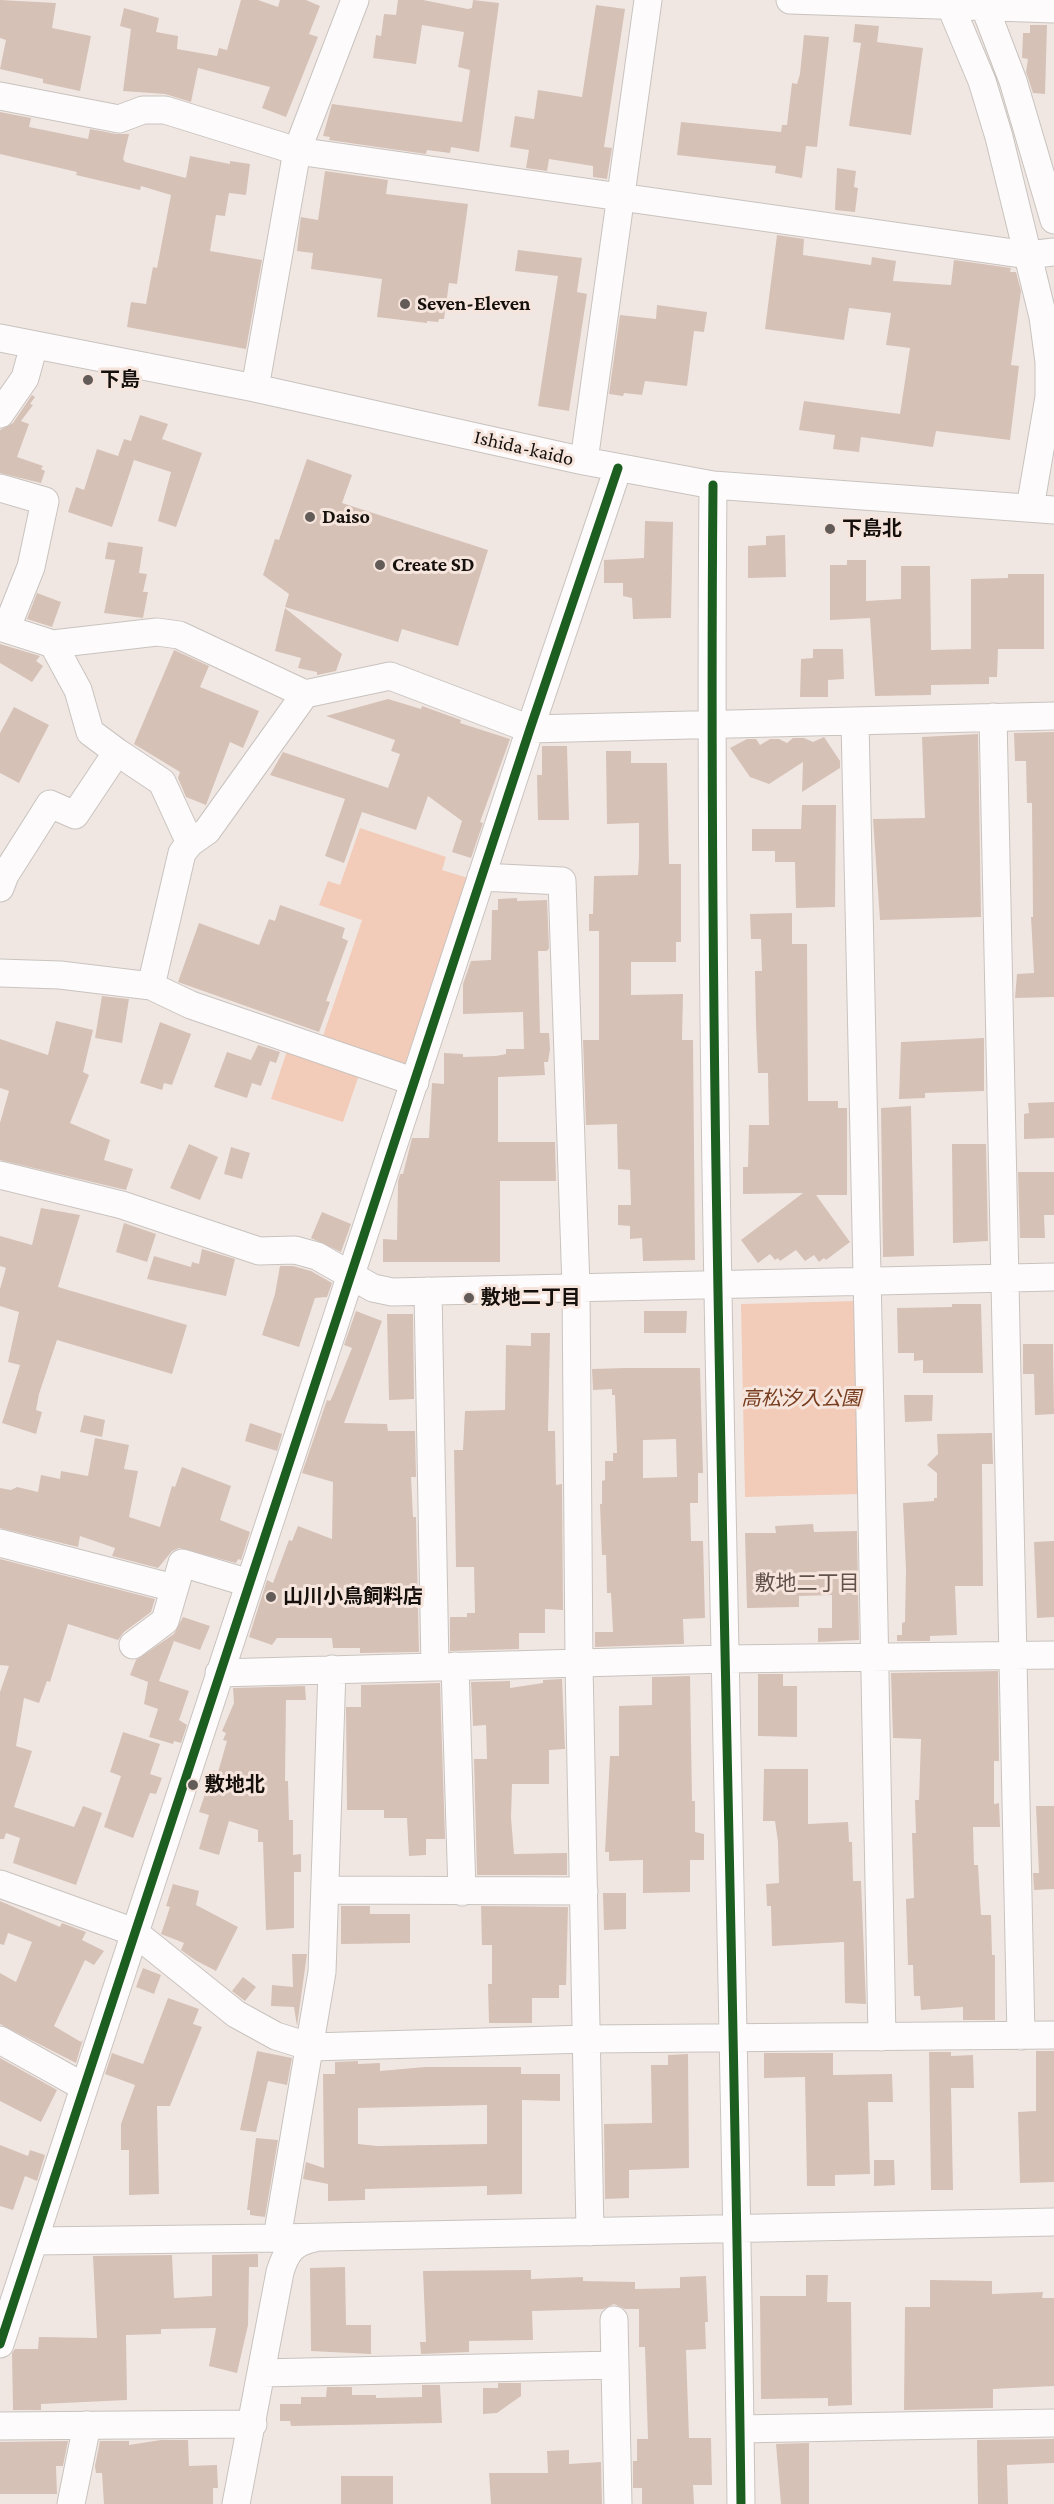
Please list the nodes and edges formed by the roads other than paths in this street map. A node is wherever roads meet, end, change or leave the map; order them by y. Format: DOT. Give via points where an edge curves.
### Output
graph roads {
  1 [pos="355,0"];
  2 [pos="648,0"];
  3 [pos="790,0"];
  4 [pos="950,4"];
  5 [pos="983,4"];
  6 [pos="1054,9"];
  7 [pos="0,96"];
  8 [pos="297,151"];
  9 [pos="622,196"];
  10 [pos="1054,220"];
  11 [pos="1041,253"];
  12 [pos="0,338"];
  13 [pos="34,345"];
  14 [pos="255,388"];
  15 [pos="0,414"];
  16 [pos="584,461"];
  17 [pos="618,468"];
  18 [pos="713,485"];
  19 [pos="0,488"];
  20 [pos="1042,509"];
  21 [pos="4,627"];
  22 [pos="53,644"];
  23 [pos="305,694"];
  24 [pos="1054,716"];
  25 [pos="993,717"];
  26 [pos="855,721"];
  27 [pos="711,722"];
  28 [pos="530,729"];
  29 [pos="117,752"];
  30 [pos="190,843"];
  31 [pos="481,877"];
  32 [pos="2,878"];
  33 [pos="0,973"];
  34 [pos="151,986"];
  35 [pos="415,1082"];
  36 [pos="0,1175"];
  37 [pos="350,1275"];
  38 [pos="1054,1277"];
  39 [pos="1003,1278"];
  40 [pos="866,1281"];
  41 [pos="717,1284"];
  42 [pos="576,1287"];
  43 [pos="428,1291"];
  44 [pos="0,1543"];
  45 [pos="249,1583"];
  46 [pos="174,1588"];
  47 [pos="133,1645"];
  48 [pos="1054,1655"];
  49 [pos="1013,1656"];
  50 [pos="725,1659"];
  51 [pos="877,1659"];
  52 [pos="579,1663"];
  53 [pos="445,1667"];
  54 [pos="332,1669"];
  55 [pos="219,1672"];
  56 [pos="0,1884"];
  57 [pos="325,1890"];
  58 [pos="584,1891"];
  59 [pos="462,1892"];
  60 [pos="134,1932"];
  61 [pos="1054,2035"];
  62 [pos="1021,2036"];
  63 [pos="882,2037"];
  64 [pos="587,2038"];
  65 [pos="734,2038"];
  66 [pos="0,2040"];
  67 [pos="311,2047"];
  68 [pos="84,2088"];
  69 [pos="1054,2222"];
  70 [pos="736,2229"];
  71 [pos="590,2232"];
  72 [pos="277,2238"];
  73 [pos="316,2238"];
  74 [pos="35,2241"];
  75 [pos="10,2279"];
  76 [pos="614,2320"];
  77 [pos="0,2344"];
  78 [pos="615,2365"];
  79 [pos="261,2373"];
  80 [pos="1054,2423"];
  81 [pos="253,2424"];
  82 [pos="87,2425"];
  83 [pos="0,2426"];
  84 [pos="740,2429"];
  85 [pos="71,2504"];
  86 [pos="236,2504"];
  87 [pos="618,2504"];
  88 [pos="741,2504"];
  1 -- 8 [label="street"];
  2 -- 9 [label="street"];
  3 -- 4 [label="street"];
  4 -- 5 [label="street"];
  4 -- 11 [label="street" via="982,81"];
  5 -- 6 [label="street"];
  5 -- 10 [label="street" via="1013,81"];
  7 -- 8 [label="street" via="119,119 143,110 165,110"];
  8 -- 9 [label="street"];
  8 -- 14 [label="street"];
  9 -- 11 [label="street"];
  9 -- 16 [label="street"];
  11 -- 20 [label="street" via="1049,363"];
  12 -- 13 [label="street, Ishida-kaido"];
  13 -- 14 [label="street, Ishida-kaido"];
  13 -- 15 [label="street" via="25,378"];
  14 -- 16 [label="street, Ishida-kaido"];
  16 -- 17 [label="street, Ishida-kaido"];
  17 -- 18 [label="street, Ishida-kaido"];
  17 -- 28 [label="street"];
  18 -- 20 [label="street, Ishida-kaido"];
  18 -- 27 [label="street"];
  19 -- 21 [label="street" via="45,501 31,567"];
  21 -- 22 [label="street"];
  22 -- 23 [label="street" via="157,632 180,635"];
  22 -- 29 [label="street" via="78,690 90,732"];
  23 -- 28 [label="street" via="390,676"];
  23 -- 30 [label="street" via="207,831"];
  24 -- 25 [label="street"];
  25 -- 26 [label="street"];
  25 -- 39 [label="street"];
  26 -- 27 [label="street"];
  26 -- 40 [label="street"];
  27 -- 28 [label="street"];
  27 -- 41 [label="street"];
  28 -- 31 [label="street"];
  29 -- 30 [label="street" via="162,782"];
  29 -- 32 [label="street" via="75,815 50,804"];
  30 -- 34 [label="street" via="183,854"];
  31 -- 35 [label="street"];
  31 -- 42 [label="street" via="562,881"];
  33 -- 34 [label="street" via="60,975"];
  34 -- 35 [label="street" via="191,1005"];
  35 -- 37 [label="street"];
  36 -- 37 [label="street" via="122,1205 259,1251 295,1250 317,1256"];
  37 -- 43 [label="street" via="382,1290"];
  37 -- 45 [label="street"];
  38 -- 39 [label="street"];
  39 -- 40 [label="street"];
  39 -- 49 [label="street"];
  40 -- 41 [label="street"];
  40 -- 51 [label="street"];
  41 -- 42 [label="street"];
  41 -- 50 [label="street"];
  42 -- 43 [label="street"];
  42 -- 52 [label="street"];
  43 -- 53 [label="street"];
  44 -- 46 [label="street"];
  45 -- 46 [label="street" via="182,1563"];
  45 -- 55 [label="street"];
  46 -- 47 [label="street" via="165,1621"];
  48 -- 49 [label="street"];
  49 -- 51 [label="street"];
  49 -- 62 [label="street"];
  50 -- 51 [label="street"];
  50 -- 52 [label="street"];
  50 -- 65 [label="street"];
  51 -- 63 [label="street"];
  52 -- 53 [label="street"];
  52 -- 58 [label="street"];
  53 -- 54 [label="street"];
  53 -- 59 [label="street"];
  54 -- 55 [label="street"];
  54 -- 57 [label="street"];
  55 -- 60 [label="street"];
  56 -- 60 [label="street"];
  57 -- 59 [label="street"];
  57 -- 67 [label="street" via="322,1972"];
  58 -- 59 [label="street"];
  58 -- 64 [label="street"];
  60 -- 67 [label="street" via="243,2018 276,2036"];
  60 -- 68 [label="street"];
  61 -- 62 [label="street"];
  62 -- 63 [label="street"];
  63 -- 65 [label="street"];
  64 -- 65 [label="street"];
  64 -- 67 [label="street"];
  64 -- 71 [label="street"];
  65 -- 70 [label="street"];
  66 -- 68 [label="street"];
  67 -- 72 [label="street"];
  68 -- 74 [label="street"];
  69 -- 70 [label="street"];
  70 -- 71 [label="street"];
  70 -- 84 [label="street"];
  71 -- 73 [label="street"];
  72 -- 73 [label="street"];
  72 -- 74 [label="street"];
  73 -- 79 [label="street" via="292,2246 286,2254"];
  74 -- 75 [label="street"];
  75 -- 77 [label="street"];
  76 -- 78 [label="street"];
  78 -- 79 [label="street"];
  78 -- 87 [label="street"];
  79 -- 81 [label="street"];
  80 -- 84 [label="street"];
  81 -- 82 [label="street"];
  81 -- 86 [label="street"];
  82 -- 83 [label="street"];
  82 -- 85 [label="street"];
  84 -- 88 [label="street"];
}
